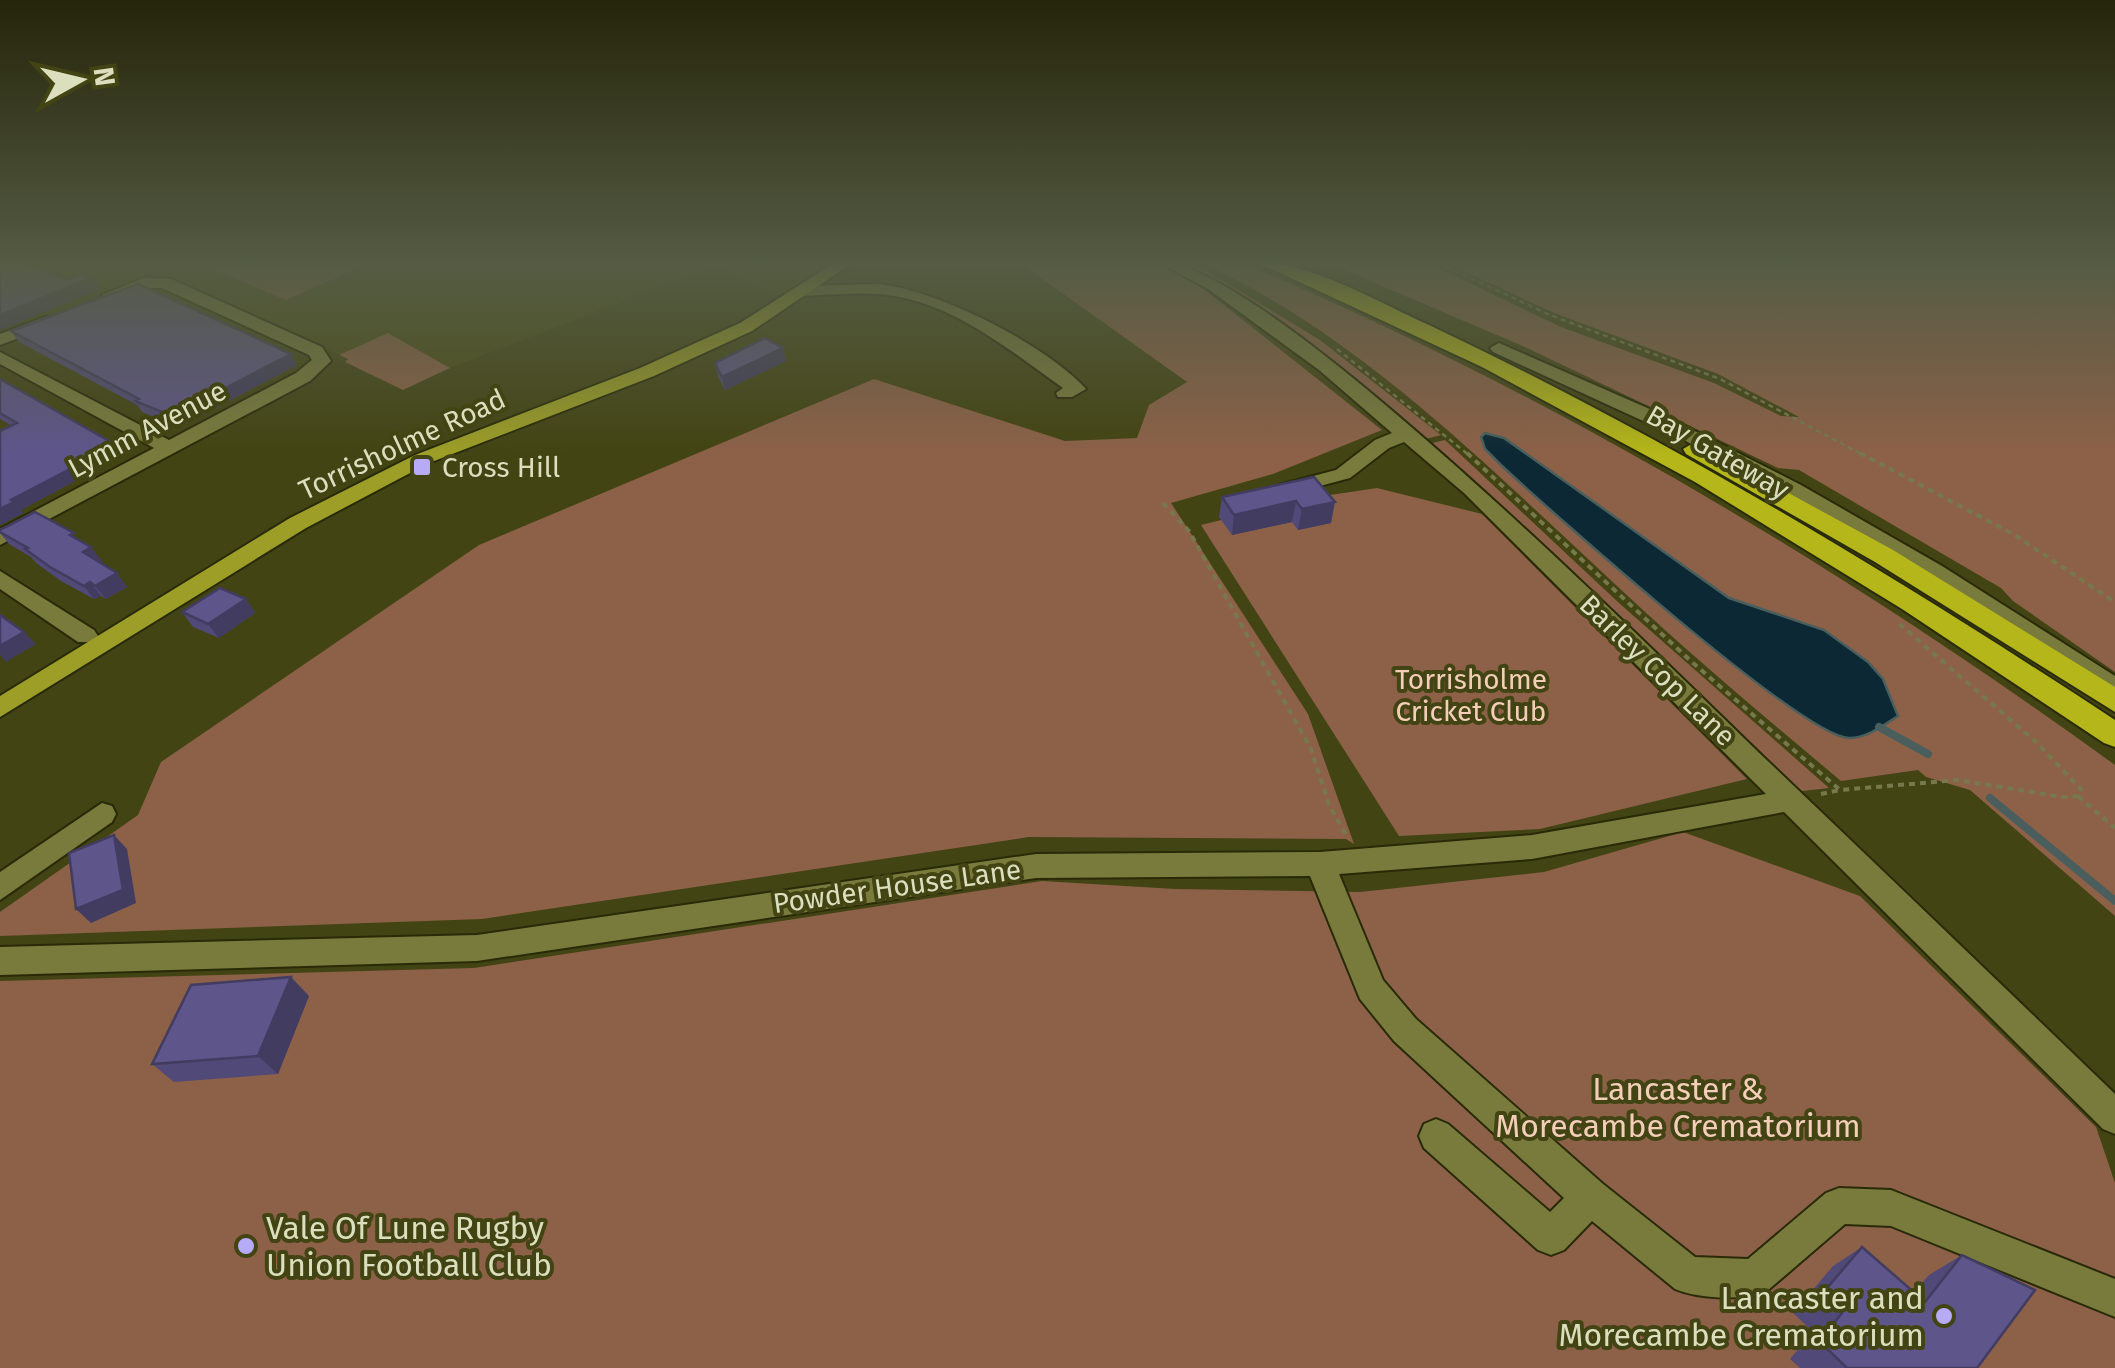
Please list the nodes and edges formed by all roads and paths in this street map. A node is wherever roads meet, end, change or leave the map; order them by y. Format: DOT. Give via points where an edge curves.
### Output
graph roads {
  1 [pos="32,327"];
  2 [pos="263,327"];
  3 [pos="748,327"];
  4 [pos="981,327"];
  5 [pos="1271,327"];
  6 [pos="1411,327"];
  7 [pos="1452,327"];
  8 [pos="1579,327"];
  9 [pos="0,340"];
  10 [pos="1499,348"];
  11 [pos="1338,349"];
  12 [pos="0,357"];
  13 [pos="1076,390"];
  14 [pos="1408,434"];
  15 [pos="168,448"];
  16 [pos="1269,494"];
  17 [pos="1163,503"];
  18 [pos="0,538"];
  19 [pos="0,578"];
  20 [pos="2115,602"];
  21 [pos="1890,616"];
  22 [pos="86,636"];
  23 [pos="2115,688"];
  24 [pos="2115,701"];
  25 [pos="0,708"];
  26 [pos="2115,735"];
  27 [pos="2078,796"];
  28 [pos="1792,800"];
  29 [pos="102,814"];
  30 [pos="2115,828"];
  31 [pos="1361,861"];
  32 [pos="1320,864"];
  33 [pos="0,888"];
  34 [pos="0,961"];
  35 [pos="2115,1117"];
  36 [pos="1436,1136"];
  37 [pos="1590,1197"];
  38 [pos="2115,1298"];
  1 -- 9 [label="street"];
  2 -- 15 [label="street, Lymm Avenue" via="316,351 322,356 318,365"];
  3 -- 25 [label="main road, Torrisholme Road" via="422,459 315,514"];
  4 -- 13 [label="street"];
  5 -- 14 [label="street, Barley Cop Lane"];
  6 -- 26 [label="highway, Bay Gateway" via="1669,458 1876,580"];
  7 -- 10 [label="highway, Bay Gateway"];
  8 -- 20 [label="path" via="1720,379 2013,534"];
  10 -- 23 [label="street" via="1744,463 1880,539"];
  10 -- 24 [label="highway, Bay Gateway" via="1816,517"];
  11 -- 27 [label="path" via="1445,433 1693,664 1840,790 1958,780"];
  12 -- 15 [label="street"];
  14 -- 16 [label="street" via="1382,444 1343,474"];
  14 -- 28 [label="street, Barley Cop Lane"];
  15 -- 18 [label="street, Lymm Avenue"];
  17 -- 31 [label="path" via="1189,530 1311,748 1328,804"];
  19 -- 22 [label="street"];
  21 -- 27 [label="path" via="2035,741 2074,779"];
  27 -- 30 [label="path"];
  28 -- 31 [label="street, Powder House Lane" via="1532,847"];
  28 -- 35 [label="street, Barley Cop Lane"];
  29 -- 33 [label="street"];
  31 -- 32 [label="street, Powder House Lane"];
  32 -- 34 [label="street, Powder House Lane" via="1036,866 477,948"];
  32 -- 37 [label="street" via="1371,988 1405,1030"];
  36 -- 37 [label="street" via="1551,1237"];
  37 -- 38 [label="street" via="1688,1276 1754,1278 1839,1206 1891,1208"];
}
